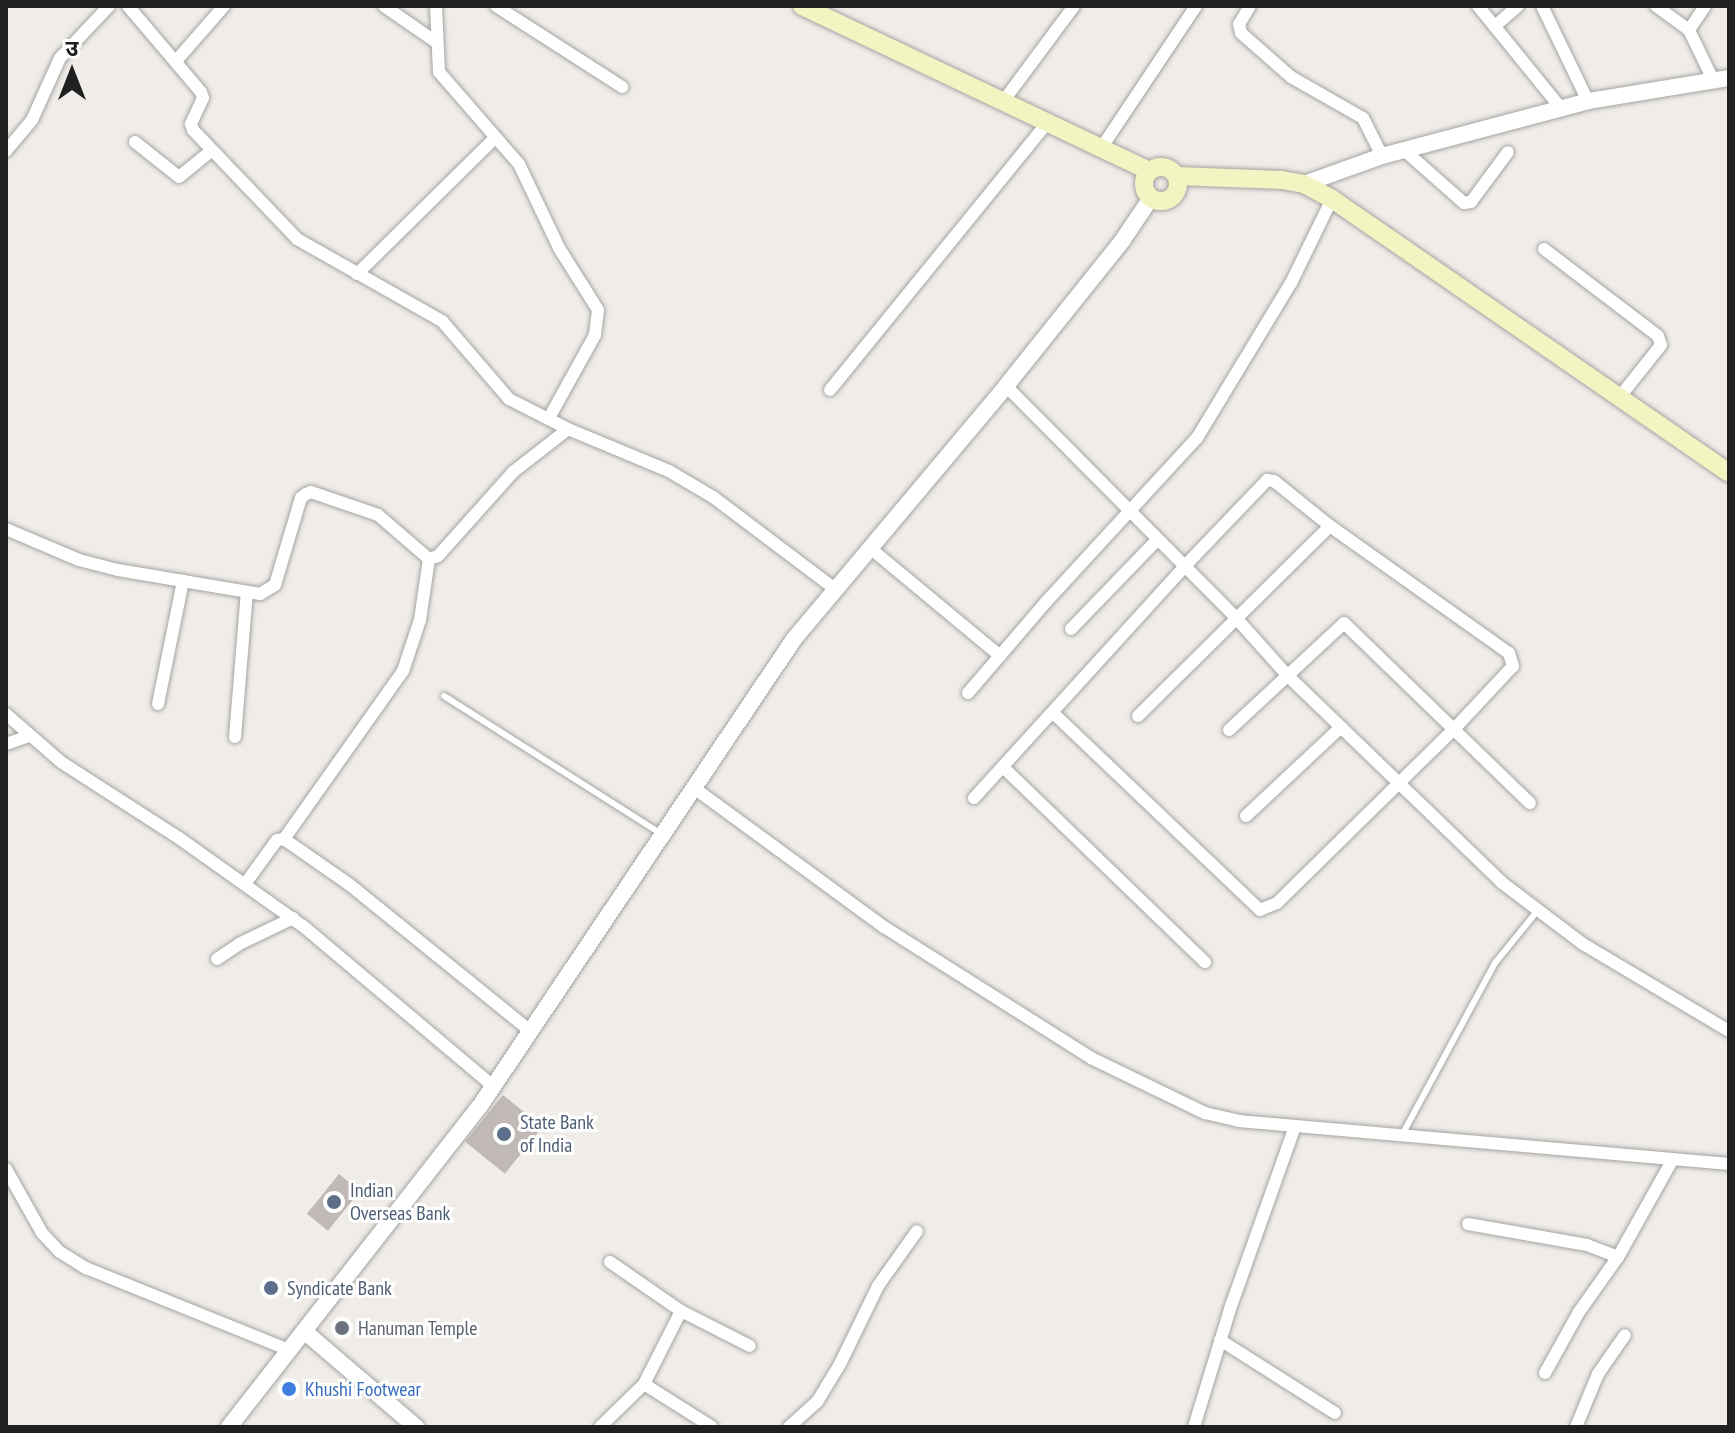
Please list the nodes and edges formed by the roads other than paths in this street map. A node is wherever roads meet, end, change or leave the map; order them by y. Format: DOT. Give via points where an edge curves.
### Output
graph roads {
  1 [pos="109,6"];
  2 [pos="128,6"];
  3 [pos="224,6"];
  4 [pos="384,6"];
  5 [pos="436,6"];
  6 [pos="496,6"];
  7 [pos="802,6"];
  8 [pos="1074,6"];
  9 [pos="1196,6"];
  10 [pos="1250,6"];
  11 [pos="1478,6"];
  12 [pos="1518,6"];
  13 [pos="1542,6"];
  14 [pos="1656,6"];
  15 [pos="1705,6"];
  16 [pos="1495,26"];
  17 [pos="1689,30"];
  18 [pos="436,42"];
  19 [pos="176,61"];
  20 [pos="1722,80"];
  21 [pos="622,87"];
  22 [pos="1588,101"];
  23 [pos="1002,103"];
  24 [pos="1561,108"];
  25 [pos="1046,124"];
  26 [pos="495,138"];
  27 [pos="135,142"];
  28 [pos="1100,150"];
  29 [pos="1404,150"];
  30 [pos="6,151"];
  31 [pos="211,151"];
  32 [pos="1508,152"];
  33 [pos="1382,156"];
  34 [pos="1149,171"];
  35 [pos="1177,176"];
  36 [pos="1304,184"];
  37 [pos="1151,198"];
  38 [pos="1332,199"];
  39 [pos="1544,249"];
  40 [pos="357,274"];
  41 [pos="1006,386"];
  42 [pos="830,390"];
  43 [pos="1618,399"];
  44 [pos="549,418"];
  45 [pos="568,429"];
  46 [pos="1729,473"];
  47 [pos="1129,513"];
  48 [pos="1330,526"];
  49 [pos="6,529"];
  50 [pos="1156,541"];
  51 [pos="870,548"];
  52 [pos="429,559"];
  53 [pos="1183,568"];
  54 [pos="183,581"];
  55 [pos="835,589"];
  56 [pos="247,592"];
  57 [pos="1237,619"];
  58 [pos="1071,629"];
  59 [pos="1000,656"];
  60 [pos="1287,675"];
  61 [pos="968,693"];
  62 [pos="444,696"];
  63 [pos="158,704"];
  64 [pos="1053,713"];
  65 [pos="6,714"];
  66 [pos="1138,716"];
  67 [pos="1341,727"];
  68 [pos="1455,728"];
  69 [pos="1229,730"];
  70 [pos="29,736"];
  71 [pos="235,737"];
  72 [pos="6,744"];
  73 [pos="1003,767"];
  74 [pos="1399,784"];
  75 [pos="694,788"];
  76 [pos="974,798"];
  77 [pos="1530,803"];
  78 [pos="1246,816"];
  79 [pos="663,835"];
  80 [pos="284,839"];
  81 [pos="245,884"];
  82 [pos="1538,910"];
  83 [pos="293,918"];
  84 [pos="217,959"];
  85 [pos="1205,962"];
  86 [pos="530,1031"];
  87 [pos="1729,1031"];
  88 [pos="493,1086"];
  89 [pos="1295,1126"];
  90 [pos="1402,1136"];
  91 [pos="1673,1159"];
  92 [pos="1729,1164"];
  93 [pos="6,1169"];
  94 [pos="1468,1224"];
  95 [pos="917,1231"];
  96 [pos="1618,1257"];
  97 [pos="610,1262"];
  98 [pos="681,1311"];
  99 [pos="304,1331"];
  100 [pos="1625,1335"];
  101 [pos="1220,1340"];
  102 [pos="750,1346"];
  103 [pos="289,1350"];
  104 [pos="1545,1373"];
  105 [pos="644,1384"];
  106 [pos="1335,1413"];
  107 [pos="229,1427"];
  108 [pos="416,1427"];
  109 [pos="600,1427"];
  110 [pos="712,1427"];
  111 [pos="789,1427"];
  112 [pos="1194,1427"];
  113 [pos="1576,1427"];
  1 -- 30 [label="street" via="60,58 32,120"];
  2 -- 19 [label="street"];
  3 -- 19 [label="street"];
  4 -- 18 [label="street"];
  5 -- 18 [label="street"];
  6 -- 21 [label="street"];
  7 -- 23 [label="main road"];
  8 -- 23 [label="street"];
  9 -- 28 [label="street"];
  10 -- 33 [label="street" via="1239,24 1241,33 1291,77 1363,118"];
  11 -- 16 [label="street"];
  12 -- 16 [label="street"];
  13 -- 22 [label="street"];
  14 -- 17 [label="street"];
  15 -- 17 [label="street"];
  16 -- 24 [label="street"];
  17 -- 20 [label="street"];
  18 -- 26 [label="street" via="439,72"];
  19 -- 31 [label="street" via="201,92 191,124"];
  20 -- 22 [label="street"];
  22 -- 24 [label="street"];
  23 -- 25 [label="main road"];
  24 -- 29 [label="street"];
  25 -- 28 [label="main road"];
  25 -- 42 [label="street"];
  26 -- 40 [label="street"];
  26 -- 44 [label="street" via="519,164 559,248 598,310 595,335"];
  27 -- 31 [label="street" via="179,177"];
  28 -- 34 [label="main road"];
  29 -- 32 [label="street" via="1464,203 1471,202"];
  29 -- 33 [label="street"];
  31 -- 40 [label="street" via="297,239"];
  33 -- 36 [label="street"];
  34 -- 35 [label="main road" via="1167,167"];
  34 -- 37 [label="main road" via="1144,184"];
  35 -- 36 [label="main road"];
  35 -- 37 [label="main road" via="1173,197"];
  36 -- 38 [label="main road"];
  37 -- 41 [label="street"];
  38 -- 43 [label="main road"];
  38 -- 47 [label="street" via="1291,283 1205,426"];
  39 -- 43 [label="street" via="1658,336 1661,345"];
  40 -- 44 [label="street" via="442,321 509,399"];
  41 -- 47 [label="street"];
  41 -- 51 [label="street"];
  43 -- 46 [label="main road"];
  44 -- 45 [label="street"];
  45 -- 52 [label="street" via="513,472 438,556"];
  45 -- 55 [label="street" via="669,471 713,497"];
  47 -- 50 [label="street"];
  47 -- 59 [label="street"];
  48 -- 53 [label="street" via="1267,480"];
  48 -- 57 [label="street"];
  48 -- 68 [label="street" via="1509,653 1510,673"];
  49 -- 54 [label="street" via="79,560"];
  50 -- 53 [label="street"];
  50 -- 58 [label="street"];
  51 -- 55 [label="street"];
  51 -- 59 [label="street"];
  52 -- 56 [label="street" via="378,515 311,492 301,498 275,585 260,594"];
  52 -- 80 [label="street" via="420,620 403,671"];
  53 -- 57 [label="street"];
  53 -- 64 [label="street"];
  54 -- 56 [label="street"];
  54 -- 63 [label="street"];
  55 -- 75 [label="street" via="794,639"];
  56 -- 71 [label="street"];
  57 -- 60 [label="street"];
  57 -- 66 [label="street"];
  59 -- 61 [label="street"];
  60 -- 67 [label="street"];
  60 -- 68 [label="street" via="1344,623"];
  60 -- 69 [label="street"];
  62 -- 79 [label="lane"];
  64 -- 73 [label="street"];
  64 -- 74 [label="street" via="1260,910 1277,903"];
  65 -- 70 [label="street"];
  67 -- 74 [label="street"];
  67 -- 78 [label="street"];
  68 -- 74 [label="street"];
  68 -- 77 [label="street"];
  70 -- 72 [label="street"];
  70 -- 81 [label="street"];
  73 -- 76 [label="street"];
  73 -- 85 [label="street"];
  74 -- 82 [label="street" via="1501,882"];
  75 -- 79 [label="street"];
  75 -- 89 [label="street" via="884,927 1091,1058 1205,1113"];
  79 -- 86 [label="street"];
  80 -- 81 [label="street" via="277,840"];
  80 -- 86 [label="street" via="350,885"];
  81 -- 83 [label="street"];
  82 -- 87 [label="street" via="1583,944"];
  82 -- 90 [label="lane" via="1495,963"];
  83 -- 84 [label="street"];
  83 -- 88 [label="street"];
  86 -- 88 [label="street"];
  88 -- 99 [label="street"];
  89 -- 90 [label="street"];
  89 -- 101 [label="street"];
  90 -- 91 [label="street"];
  91 -- 92 [label="street"];
  91 -- 96 [label="street"];
  93 -- 103 [label="street" via="42,1233 60,1252 86,1268"];
  94 -- 96 [label="street" via="1560,1239"];
  95 -- 111 [label="street" via="878,1286 817,1402"];
  96 -- 104 [label="street"];
  97 -- 98 [label="street"];
  98 -- 102 [label="street"];
  98 -- 105 [label="street"];
  99 -- 103 [label="street"];
  99 -- 108 [label="street"];
  100 -- 113 [label="street" via="1598,1374"];
  101 -- 106 [label="street"];
  101 -- 112 [label="street"];
  103 -- 107 [label="street"];
  105 -- 109 [label="street"];
  105 -- 110 [label="street"];
}
